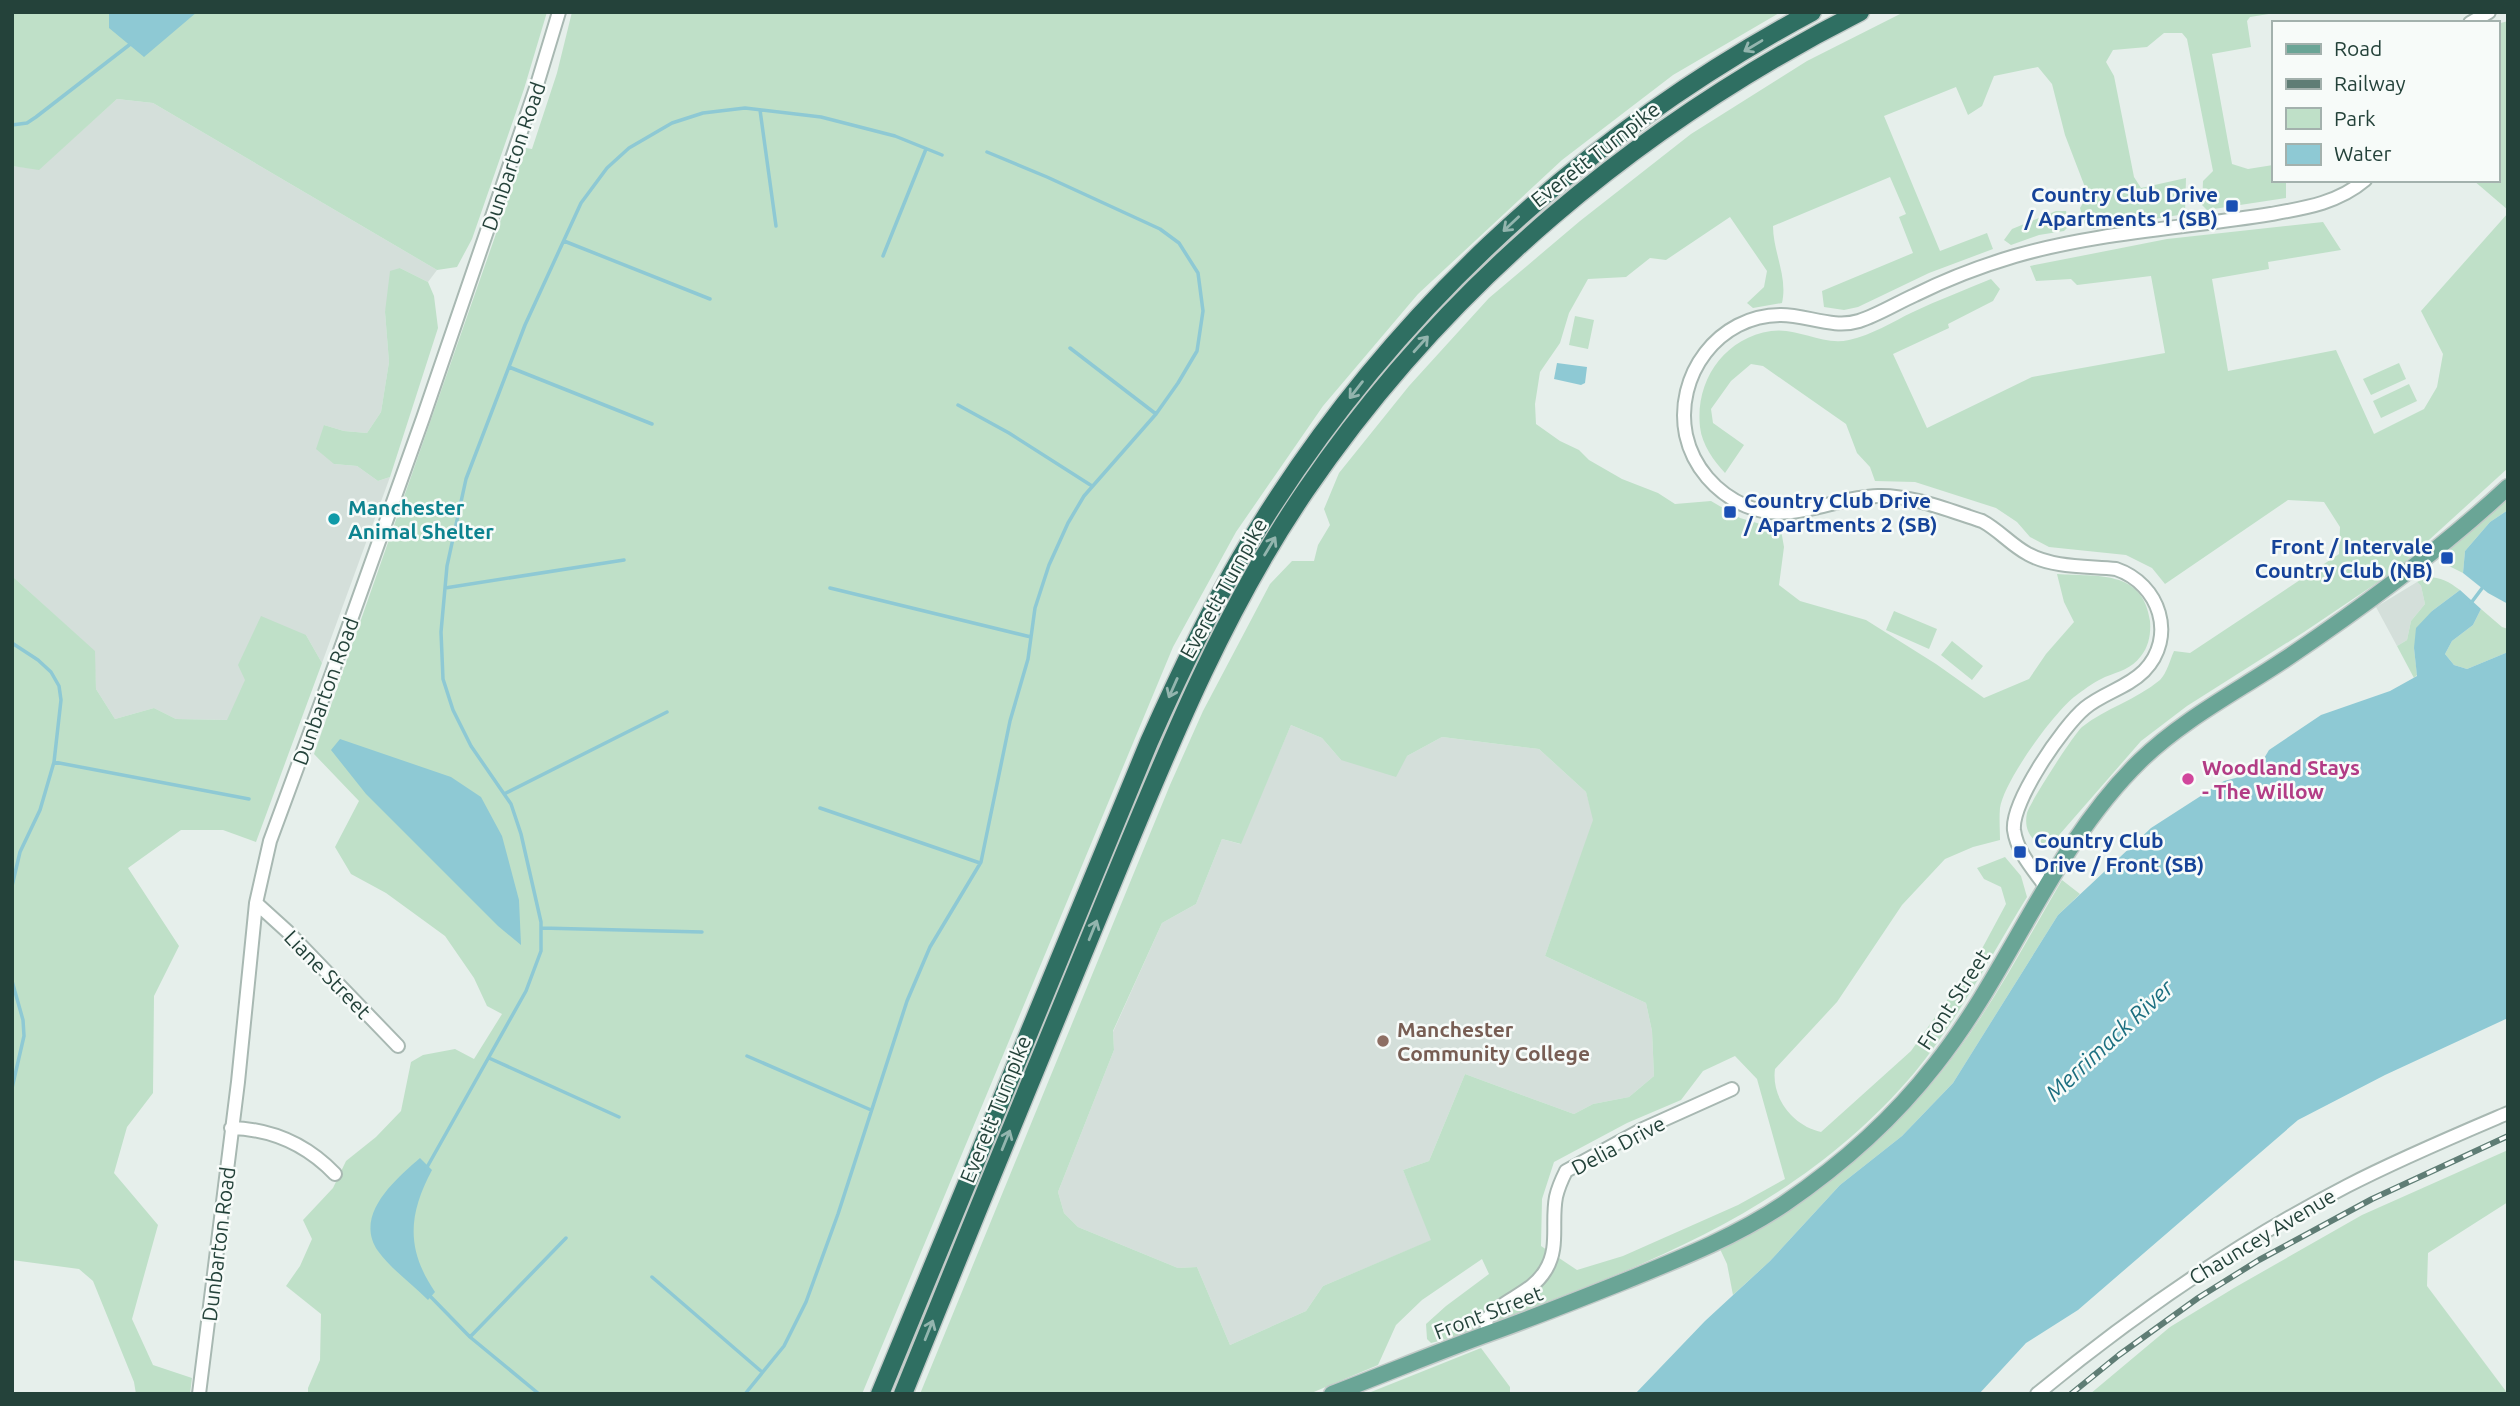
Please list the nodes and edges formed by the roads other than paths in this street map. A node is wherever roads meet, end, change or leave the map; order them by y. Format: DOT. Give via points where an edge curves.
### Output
graph roads {
  1 [pos="559,12"];
  2 [pos="1812,12"];
  3 [pos="1860,12"];
  4 [pos="2489,12"];
  5 [pos="2473,21"];
  6 [pos="2362,182"];
  7 [pos="2508,487"];
  8 [pos="2045,886"];
  9 [pos="256,904"];
  10 [pos="398,1046"];
  11 [pos="1732,1089"];
  12 [pos="2508,1113"];
  13 [pos="231,1128"];
  14 [pos="335,1174"];
  15 [pos="1488,1334"];
  16 [pos="199,1394"];
  17 [pos="880,1394"];
  18 [pos="903,1394"];
  19 [pos="1332,1394"];
  20 [pos="2037,1394"];
  1 -- 9 [label="street, Dunbarton Road" via="423,418 270,841"];
  2 -- 17 [label="highway, Everett Turnpike, one-way" via="1635,122 1525,211 1407,329 1296,470 1241,557 1149,742"];
  18 -- 3 [label="highway, Everett Turnpike, one-way" via="1172,740 1227,623 1306,489 1435,328 1546,220 1689,111 1777,56"];
  4 -- 5 [label="street"];
  6 -- 8 [label="street" via="2314,206 2080,240 2013,257 1858,321 1832,323 1780,315 1753,320 1717,339 1691,376 1684,422 1695,460 1711,481 1745,505 1783,513 1850,498 1900,497 1982,521 2041,559 2127,573 2152,594 2162,634 2150,664 2132,681 2083,709 2059,736 2018,803 2017,843"];
  7 -- 8 [label="main road, Front Street" via="2389,587 2157,746 2103,802"];
  8 -- 15 [label="main road, Front Street" via="1980,1002 1935,1065 1883,1124 1824,1174 1771,1212 1691,1254"];
  9 -- 10 [label="street, Liane Street"];
  9 -- 13 [label="street, Dunbarton Road"];
  11 -- 15 [label="street, Delia Drive" via="1643,1129 1566,1171 1556,1198 1555,1248 1550,1263 1536,1282 1494,1310 1486,1320"];
  12 -- 20 [label="street, Chauncey Avenue" via="2362,1179 2283,1221 2185,1282"];
  13 -- 14 [label="street" via="285,1139 319,1157"];
  13 -- 16 [label="street, Dunbarton Road"];
  15 -- 19 [label="main road, Front Street"];
}
